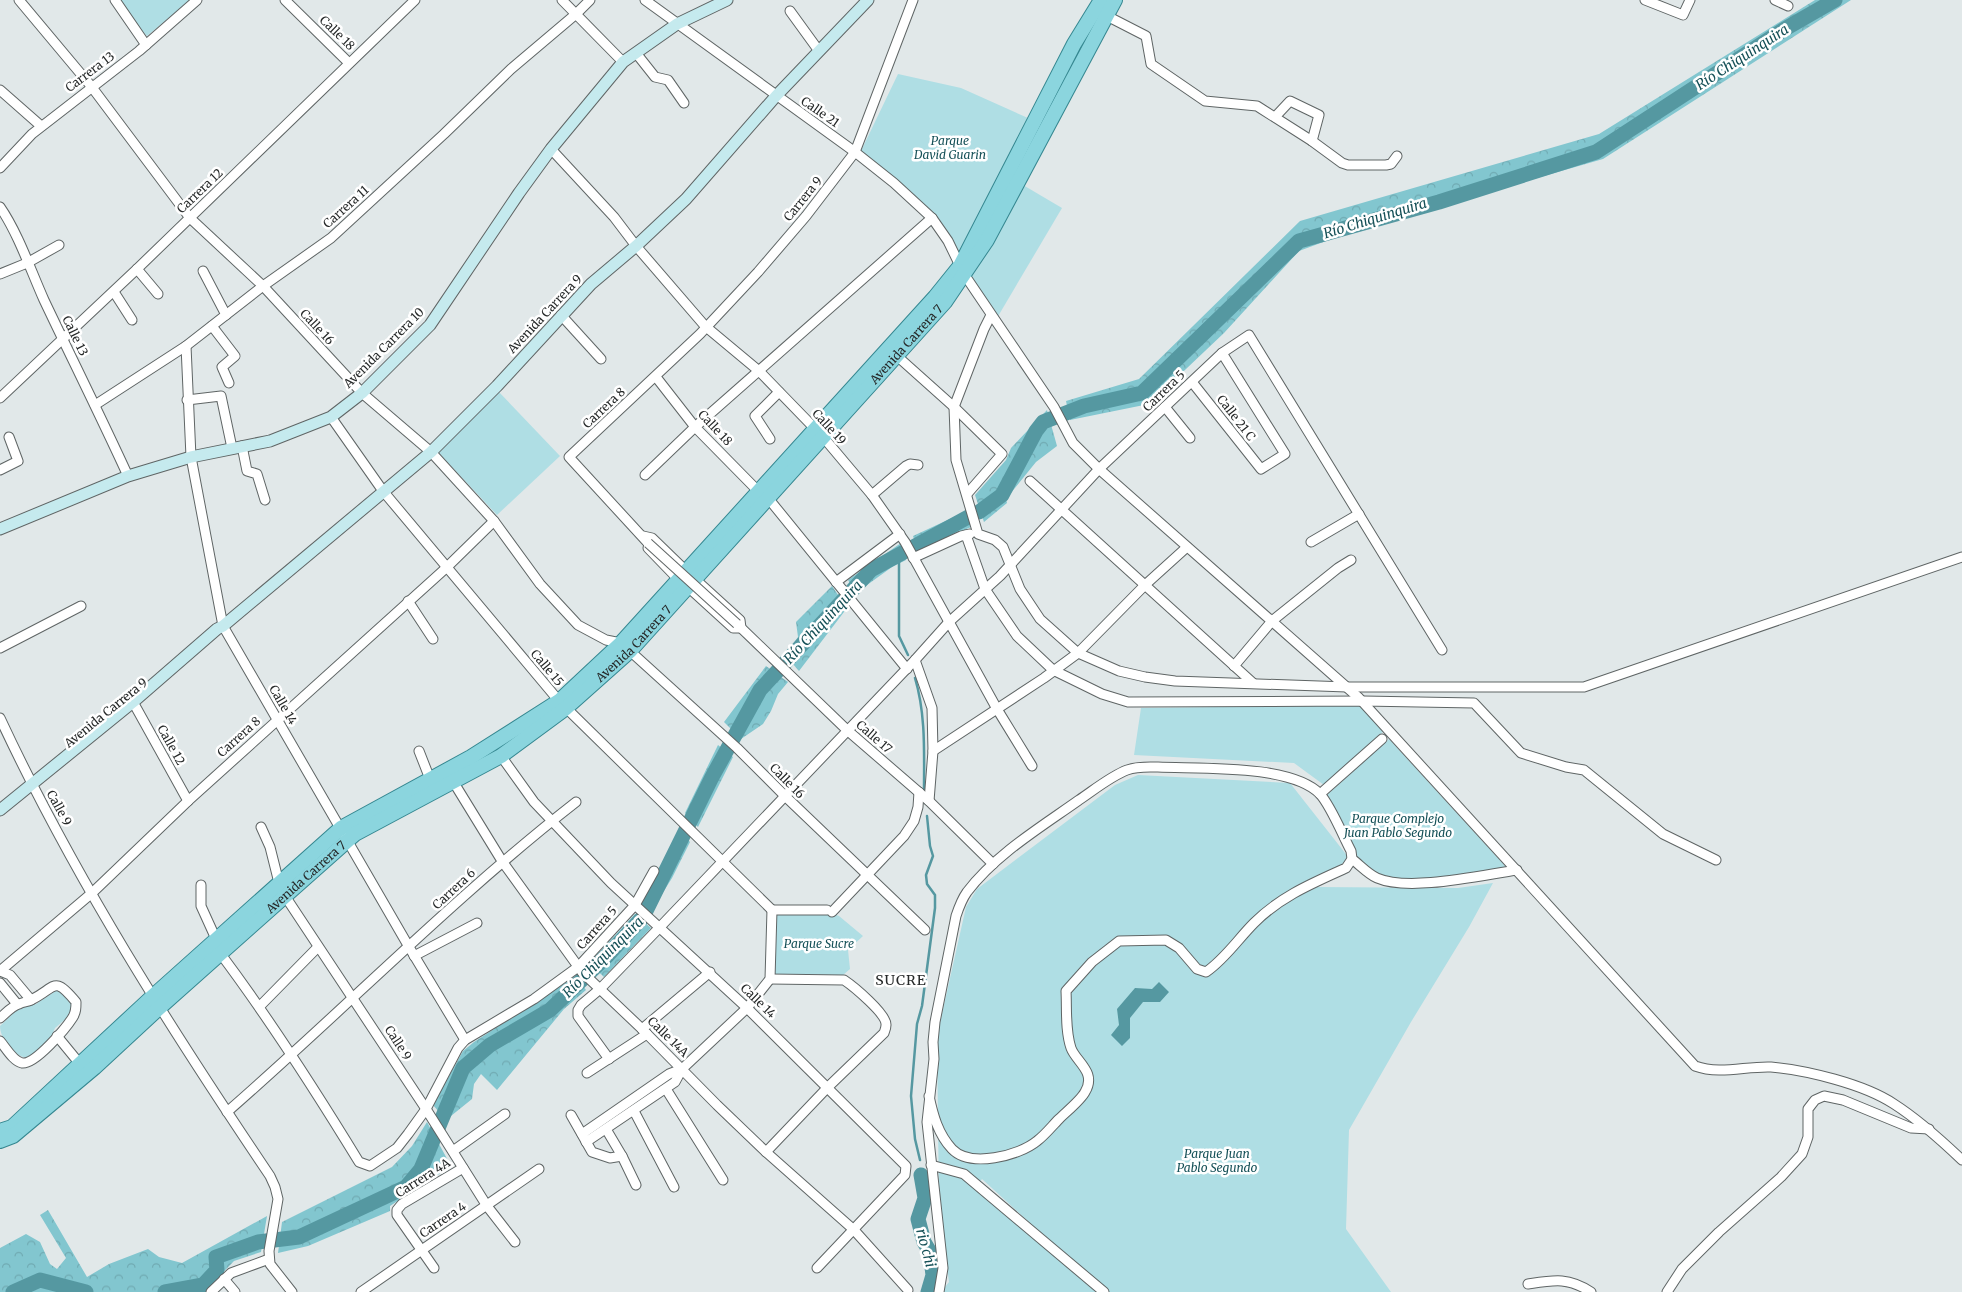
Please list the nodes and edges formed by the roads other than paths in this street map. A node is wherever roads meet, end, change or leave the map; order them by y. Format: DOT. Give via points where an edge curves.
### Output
graph roads {
  1 [pos="18,0"];
  2 [pos="115,0"];
  3 [pos="198,0"];
  4 [pos="285,0"];
  5 [pos="415,0"];
  6 [pos="562,0"];
  7 [pos="590,0"];
  8 [pos="645,0"];
  9 [pos="727,0"];
  10 [pos="868,0"];
  11 [pos="913,0"];
  12 [pos="1101,0"];
  13 [pos="1115,0"];
  14 [pos="1645,0"];
  15 [pos="1690,0"];
  16 [pos="1775,0"];
  17 [pos="1788,6"];
  18 [pos="790,11"];
  19 [pos="576,14"];
  20 [pos="1107,16"];
  21 [pos="677,24"];
  22 [pos="146,45"];
  23 [pos="819,51"];
  24 [pos="636,53"];
  25 [pos="623,62"];
  26 [pos="349,63"];
  27 [pos="90,86"];
  28 [pos="0,90"];
  29 [pos="776,96"];
  30 [pos="684,103"];
  31 [pos="1275,117"];
  32 [pos="41,126"];
  33 [pos="1312,141"];
  34 [pos="551,149"];
  35 [pos="855,152"];
  36 [pos="1398,156"];
  37 [pos="0,168"];
  38 [pos="0,207"];
  39 [pos="190,218"];
  40 [pos="932,218"];
  41 [pos="59,246"];
  42 [pos="636,246"];
  43 [pos="27,263"];
  44 [pos="137,269"];
  45 [pos="962,270"];
  46 [pos="202,271"];
  47 [pos="0,274"];
  48 [pos="263,286"];
  49 [pos="114,292"];
  50 [pos="158,294"];
  51 [pos="226,315"];
  52 [pos="561,315"];
  53 [pos="991,315"];
  54 [pos="132,320"];
  55 [pos="212,326"];
  56 [pos="705,326"];
  57 [pos="62,339"];
  58 [pos="186,346"];
  59 [pos="1222,353"];
  60 [pos="897,356"];
  61 [pos="601,359"];
  62 [pos="759,371"];
  63 [pos="656,377"];
  64 [pos="1192,382"];
  65 [pos="230,384"];
  66 [pos="779,392"];
  67 [pos="362,393"];
  68 [pos="0,398"];
  69 [pos="187,400"];
  70 [pos="96,404"];
  71 [pos="954,407"];
  72 [pos="1165,407"];
  73 [pos="332,416"];
  74 [pos="695,427"];
  75 [pos="819,434"];
  76 [pos="9,437"];
  77 [pos="1190,438"];
  78 [pos="770,439"];
  79 [pos="237,447"];
  80 [pos="431,452"];
  81 [pos="191,457"];
  82 [pos="569,457"];
  83 [pos="918,465"];
  84 [pos="0,470"];
  85 [pos="1099,470"];
  86 [pos="646,475"];
  87 [pos="128,476"];
  88 [pos="1030,480"];
  89 [pos="382,491"];
  90 [pos="967,494"];
  91 [pos="764,495"];
  92 [pos="872,495"];
  93 [pos="265,500"];
  94 [pos="1062,510"];
  95 [pos="1359,514"];
  96 [pos="494,522"];
  97 [pos="0,528"];
  98 [pos="900,534"];
  99 [pos="978,534"];
  100 [pos="966,535"];
  101 [pos="646,540"];
  102 [pos="1311,542"];
  103 [pos="1187,547"];
  104 [pos="912,556"];
  105 [pos="1962,557"];
  106 [pos="1351,560"];
  107 [pos="1010,565"];
  108 [pos="446,568"];
  109 [pos="687,579"];
  110 [pos="1145,585"];
  111 [pos="839,586"];
  112 [pos="985,589"];
  113 [pos="408,601"];
  114 [pos="81,606"];
  115 [pos="1272,621"];
  116 [pos="949,622"];
  117 [pos="224,626"];
  118 [pos="739,626"];
  119 [pos="432,639"];
  120 [pos="625,647"];
  121 [pos="0,648"];
  122 [pos="1442,650"];
  123 [pos="1078,653"];
  124 [pos="915,660"];
  125 [pos="1234,666"];
  126 [pos="907,668"];
  127 [pos="1053,670"];
  128 [pos="1253,683"];
  129 [pos="1347,687"];
  130 [pos="1363,701"];
  131 [pos="562,704"];
  132 [pos="134,705"];
  133 [pos="997,709"];
  134 [pos="0,718"];
  135 [pos="278,720"];
  136 [pos="847,730"];
  137 [pos="1382,738"];
  138 [pos="419,751"];
  139 [pos="933,751"];
  140 [pos="501,756"];
  141 [pos="1032,766"];
  142 [pos="450,776"];
  143 [pos="430,780"];
  144 [pos="32,786"];
  145 [pos="919,792"];
  146 [pos="1320,794"];
  147 [pos="785,797"];
  148 [pos="188,801"];
  149 [pos="929,801"];
  150 [pos="576,802"];
  151 [pos="0,810"];
  152 [pos="0,816"];
  153 [pos="552,821"];
  154 [pos="261,827"];
  155 [pos="341,828"];
  156 [pos="348,840"];
  157 [pos="1352,859"];
  158 [pos="723,860"];
  159 [pos="1716,860"];
  160 [pos="502,861"];
  161 [pos="993,864"];
  162 [pos="1517,870"];
  163 [pos="654,871"];
  164 [pos="868,875"];
  165 [pos="279,883"];
  166 [pos="201,885"];
  167 [pos="92,893"];
  168 [pos="285,896"];
  169 [pos="638,908"];
  170 [pos="772,910"];
  171 [pos="477,923"];
  172 [pos="660,927"];
  173 [pos="925,930"];
  174 [pos="216,939"];
  175 [pos="318,947"];
  176 [pos="409,947"];
  177 [pos="220,953"];
  178 [pos="414,956"];
  179 [pos="580,969"];
  180 [pos="0,971"];
  181 [pos="710,972"];
  182 [pos="770,979"];
  183 [pos="0,983"];
  184 [pos="600,989"];
  185 [pos="353,999"];
  186 [pos="31,1000"];
  187 [pos="156,1002"];
  188 [pos="17,1004"];
  189 [pos="260,1006"];
  190 [pos="747,1008"];
  191 [pos="0,1018"];
  192 [pos="644,1031"];
  193 [pos="57,1036"];
  194 [pos="465,1040"];
  195 [pos="0,1042"];
  196 [pos="293,1054"];
  197 [pos="609,1059"];
  198 [pos="80,1064"];
  199 [pos="682,1069"];
  200 [pos="587,1073"];
  201 [pos="828,1087"];
  202 [pos="666,1089"];
  203 [pos="929,1096"];
  204 [pos="426,1109"];
  205 [pos="634,1111"];
  206 [pos="227,1112"];
  207 [pos="505,1114"];
  208 [pos="571,1115"];
  209 [pos="606,1128"];
  210 [pos="1929,1130"];
  211 [pos="0,1131"];
  212 [pos="584,1138"];
  213 [pos="0,1142"];
  214 [pos="453,1151"];
  215 [pos="766,1152"];
  216 [pos="622,1156"];
  217 [pos="1962,1160"];
  218 [pos="931,1165"];
  219 [pos="463,1168"];
  220 [pos="539,1169"];
  221 [pos="723,1180"];
  222 [pos="636,1185"];
  223 [pos="674,1187"];
  224 [pos="487,1206"];
  225 [pos="854,1230"];
  226 [pos="515,1242"];
  227 [pos="421,1250"];
  228 [pos="269,1255"];
  229 [pos="434,1268"];
  230 [pos="817,1268"];
  231 [pos="224,1279"];
  232 [pos="1528,1284"];
  233 [pos="908,1290"];
  234 [pos="211,1292"];
  235 [pos="235,1292"];
  236 [pos="292,1292"];
  237 [pos="361,1292"];
  238 [pos="939,1292"];
  239 [pos="1104,1292"];
  240 [pos="1591,1292"];
  241 [pos="1667,1292"];
  1 -- 27 [label="street, Calle 16"];
  2 -- 22 [label="street"];
  3 -- 22 [label="street, Carrera 13"];
  4 -- 26 [label="street, Calle 18"];
  5 -- 26 [label="street, Carrera 12"];
  6 -- 19 [label="street"];
  7 -- 19 [label="street, Carrera 11"];
  8 -- 21 [label="street, Calle 21"];
  9 -- 21 [label="street, Avenida Carrera 10"];
  10 -- 23 [label="street, Avenida Carrera 9"];
  11 -- 35 [label="street, Carrera 9"];
  12 -- 45 [label="main road, Avenida Carrera 7" via="1074,44"];
  13 -- 20 [label="main road, Avenida Carrera 7"];
  14 -- 15 [label="street" via="1684,15"];
  16 -- 17 [label="street"];
  18 -- 23 [label="street"];
  19 -- 25 [label="street"];
  19 -- 48 [label="street, Carrera 11" via="510,69 331,238"];
  20 -- 31 [label="street" via="1146,36 1151,64 1206,101 1257,106"];
  20 -- 45 [label="main road, Avenida Carrera 7" via="987,240"];
  21 -- 24 [label="street, Avenida Carrera 10"];
  21 -- 29 [label="street, Calle 21"];
  22 -- 27 [label="street, Carrera 13"];
  23 -- 29 [label="street, Avenida Carrera 9"];
  24 -- 25 [label="street, Avenida Carrera 10"];
  24 -- 30 [label="street" via="655,77 668,80"];
  25 -- 34 [label="street, Avenida Carrera 10"];
  26 -- 39 [label="street, Carrera 12"];
  27 -- 32 [label="street, Carrera 13"];
  27 -- 39 [label="street, Calle 16"];
  28 -- 32 [label="street"];
  29 -- 35 [label="street, Calle 21"];
  29 -- 42 [label="street, Avenida Carrera 9" via="686,199"];
  31 -- 33 [label="street"];
  31 -- 33 [label="street" via="1290,101 1319,115"];
  32 -- 37 [label="street, Carrera 13"];
  33 -- 36 [label="street" via="1348,165 1386,166"];
  34 -- 42 [label="street, Calle 19" via="602,202"];
  34 -- 67 [label="street, Avenida Carrera 10" via="430,325"];
  35 -- 40 [label="street, Calle 21"];
  35 -- 56 [label="street, Carrera 9" via="758,272"];
  38 -- 43 [label="street, Calle 13"];
  39 -- 44 [label="street, Carrera 12"];
  39 -- 48 [label="street, Calle 16"];
  40 -- 45 [label="street, Calle 21"];
  40 -- 62 [label="street"];
  41 -- 43 [label="street"];
  42 -- 52 [label="street, Avenida Carrera 9" via="591,284"];
  42 -- 56 [label="street, Calle 19"];
  43 -- 47 [label="street"];
  43 -- 57 [label="street, Calle 13"];
  44 -- 49 [label="street, Carrera 12"];
  44 -- 50 [label="street"];
  45 -- 53 [label="street, Calle 21"];
  45 -- 60 [label="main road, Avenida Carrera 7" via="945,302"];
  45 -- 75 [label="main road, Avenida Carrera 7" via="935,297"];
  46 -- 51 [label="street"];
  48 -- 51 [label="street, Carrera 11"];
  48 -- 67 [label="street, Calle 16"];
  49 -- 54 [label="street"];
  49 -- 57 [label="street, Carrera 12"];
  51 -- 55 [label="street, Carrera 11"];
  52 -- 61 [label="street"];
  52 -- 80 [label="street, Avenida Carrera 9"];
  53 -- 71 [label="street"];
  53 -- 85 [label="street, Calle 21" via="1054,407 1073,443"];
  55 -- 58 [label="street, Carrera 11"];
  55 -- 65 [label="street" via="235,356 222,367"];
  56 -- 62 [label="street, Calle 19"];
  56 -- 63 [label="street, Carrera 9"];
  57 -- 68 [label="street, Carrera 12"];
  57 -- 70 [label="street, Calle 13"];
  58 -- 69 [label="street, Calle 14"];
  58 -- 70 [label="street, Carrera 11"];
  59 -- 64 [label="street, Carrera 5"];
  59 -- 64 [label="street, Calle 21 C" via="1285,454 1261,470"];
  59 -- 95 [label="street, Carrera 5" via="1249,335"];
  60 -- 71 [label="street"];
  60 -- 75 [label="main road, Avenida Carrera 7"];
  62 -- 66 [label="street, Calle 19"];
  62 -- 74 [label="street"];
  63 -- 74 [label="street, Calle 18"];
  63 -- 82 [label="street, Carrera 8"];
  64 -- 72 [label="street, Carrera 5"];
  66 -- 75 [label="street, Calle 19"];
  66 -- 78 [label="street" via="755,416"];
  67 -- 73 [label="street, Avenida Carrera 10"];
  67 -- 80 [label="street, Calle 16"];
  69 -- 79 [label="street" via="221,396"];
  69 -- 81 [label="street, Calle 14"];
  70 -- 87 [label="street, Calle 13"];
  71 -- 90 [label="street" via="956,460"];
  71 -- 90 [label="street" via="1002,455"];
  72 -- 77 [label="street"];
  72 -- 85 [label="street, Carrera 5"];
  73 -- 79 [label="street, Avenida Carrera 10" via="270,441"];
  73 -- 89 [label="street, Calle 15"];
  74 -- 86 [label="street"];
  74 -- 91 [label="street, Calle 18"];
  75 -- 91 [label="main road, Avenida Carrera 7"];
  75 -- 92 [label="street, Calle 19"];
  76 -- 84 [label="street" via="18,461"];
  79 -- 81 [label="street, Avenida Carrera 10"];
  79 -- 93 [label="street" via="247,471 257,474"];
  80 -- 89 [label="street, Avenida Carrera 9"];
  80 -- 96 [label="street, Calle 16"];
  81 -- 87 [label="street, Avenida Carrera 10"];
  81 -- 117 [label="street, Calle 14"];
  82 -- 101 [label="street, Calle 17"];
  83 -- 92 [label="street" via="906,466"];
  85 -- 94 [label="street, Carrera 5"];
  85 -- 103 [label="street, Calle 21"];
  87 -- 97 [label="street, Avenida Carrera 10"];
  88 -- 94 [label="street"];
  89 -- 108 [label="street, Calle 15"];
  89 -- 117 [label="street, Avenida Carrera 9"];
  90 -- 99 [label="street"];
  91 -- 109 [label="main road, Avenida Carrera 7"];
  91 -- 111 [label="street, Calle 18"];
  92 -- 98 [label="street, Calle 19"];
  94 -- 107 [label="street, Carrera 5"];
  94 -- 110 [label="street"];
  95 -- 102 [label="street"];
  95 -- 122 [label="street"];
  96 -- 108 [label="street, Carrera 8"];
  96 -- 120 [label="street, Calle 16" via="540,584 578,624"];
  98 -- 104 [label="street, Calle 19"];
  98 -- 111 [label="street"];
  99 -- 100 [label="street"];
  99 -- 107 [label="street" via="995,540 1003,547"];
  100 -- 104 [label="street"];
  100 -- 112 [label="street"];
  101 -- 109 [label="street, Calle 17" via="652,538"];
  101 -- 118 [label="street, Calle 17, bridge"];
  103 -- 110 [label="street"];
  103 -- 115 [label="street, Calle 21"];
  104 -- 116 [label="street, Calle 19"];
  105 -- 129 [label="street" via="1584,687"];
  106 -- 115 [label="street"];
  107 -- 112 [label="street, Carrera 5"];
  107 -- 123 [label="street" via="1020,589 1040,619"];
  108 -- 113 [label="street, Carrera 8"];
  108 -- 131 [label="street, Calle 15"];
  109 -- 118 [label="street, Calle 17" via="733,628"];
  109 -- 120 [label="main road, Avenida Carrera 7"];
  110 -- 123 [label="street"];
  110 -- 125 [label="street"];
  111 -- 126 [label="street, Calle 18"];
  112 -- 116 [label="street, Carrera 5"];
  112 -- 127 [label="street" via="1017,636"];
  113 -- 119 [label="street"];
  113 -- 135 [label="street, Carrera 8"];
  114 -- 121 [label="street"];
  115 -- 125 [label="street"];
  115 -- 129 [label="street, Calle 21"];
  116 -- 124 [label="street, Carrera 5"];
  116 -- 133 [label="street, Calle 19"];
  117 -- 132 [label="street, Avenida Carrera 9"];
  117 -- 135 [label="street, Calle 14"];
  118 -- 136 [label="street, Calle 17"];
  120 -- 131 [label="main road, Avenida Carrera 7"];
  120 -- 147 [label="street, Calle 16" via="737,748"];
  123 -- 127 [label="street"];
  123 -- 128 [label="street" via="1120,671 1145,677"];
  124 -- 126 [label="street, Carrera 5"];
  124 -- 139 [label="street" via="932,708"];
  125 -- 128 [label="street"];
  126 -- 136 [label="street, Carrera 5"];
  127 -- 130 [label="street" via="1102,694 1128,702"];
  127 -- 133 [label="street"];
  128 -- 129 [label="street"];
  129 -- 130 [label="street, Calle 21"];
  130 -- 159 [label="street" via="1474,704 1521,753 1584,770 1663,834"];
  130 -- 162 [label="street, Calle 21"];
  131 -- 140 [label="main road, Avenida Carrera 7"];
  131 -- 142 [label="main road, Avenida Carrera 7" via="492,744"];
  131 -- 158 [label="street, Calle 15"];
  132 -- 144 [label="street, Avenida Carrera 9"];
  132 -- 148 [label="street, Calle 12"];
  133 -- 139 [label="street"];
  133 -- 141 [label="street, Calle 19"];
  134 -- 144 [label="street, Calle 9"];
  135 -- 148 [label="street, Carrera 8"];
  135 -- 155 [label="street, Calle 14"];
  136 -- 145 [label="street, Calle 17"];
  136 -- 147 [label="street, Carrera 5"];
  137 -- 146 [label="street"];
  138 -- 143 [label="street"];
  139 -- 149 [label="street"];
  140 -- 142 [label="main road, Avenida Carrera 7"];
  140 -- 153 [label="street, Calle 14"];
  142 -- 143 [label="main road, Avenida Carrera 7"];
  142 -- 156 [label="main road, Avenida Carrera 7"];
  142 -- 160 [label="street, Calle 14A"];
  143 -- 155 [label="main road, Avenida Carrera 7"];
  144 -- 151 [label="street, Avenida Carrera 9"];
  144 -- 152 [label="street, Avenida Carrera 9"];
  144 -- 167 [label="street, Calle 9"];
  145 -- 149 [label="street, Calle 17"];
  145 -- 164 [label="street" via="914,821"];
  146 -- 157 [label="street" via="1351,851"];
  146 -- 161 [label="street" via="1295,778 1271,772 1139,767 1127,770 1056,817"];
  147 -- 158 [label="street, Carrera 5"];
  147 -- 164 [label="street, Calle 16"];
  148 -- 167 [label="street, Carrera 8"];
  149 -- 161 [label="street, Calle 17"];
  150 -- 153 [label="street, Carrera 6"];
  153 -- 160 [label="street, Carrera 6"];
  153 -- 169 [label="street, Calle 14"];
  154 -- 165 [label="street"];
  155 -- 156 [label="street, Calle 14"];
  155 -- 165 [label="main road, Avenida Carrera 7"];
  156 -- 168 [label="main road, Avenida Carrera 7"];
  156 -- 176 [label="street, Calle 14"];
  157 -- 162 [label="street" via="1377,878 1392,882 1426,884"];
  157 -- 203 [label="street" via="1346,868 1288,895 1255,922 1206,972 1197,970 1179,948 1166,940 1118,941 1092,962 1066,991 1068,1035 1072,1050 1086,1070 1086,1092 1037,1142 994,1158 961,1155 944,1139 934,1119"];
  158 -- 170 [label="street, Calle 15"];
  158 -- 172 [label="street, Carrera 5"];
  160 -- 176 [label="street, Carrera 6"];
  160 -- 179 [label="street, Calle 14A"];
  161 -- 203 [label="street" via="960,902 956,916 935,1022"];
  162 -- 210 [label="street, Calle 21" via="1695,1066 1715,1070 1769,1067 1802,1071 1851,1084 1893,1103"];
  163 -- 169 [label="street, Carrera 5"];
  164 -- 170 [label="street" via="830,911"];
  164 -- 173 [label="street, Calle 16"];
  165 -- 174 [label="main road, Avenida Carrera 7"];
  166 -- 174 [label="street" via="201,906"];
  167 -- 180 [label="street, Carrera 8"];
  167 -- 187 [label="street, Calle 9"];
  168 -- 175 [label="street, Calle 9"];
  168 -- 177 [label="main road, Avenida Carrera 7"];
  169 -- 172 [label="street, Calle 14"];
  169 -- 179 [label="street, Carrera 5"];
  170 -- 182 [label="street"];
  171 -- 178 [label="street"];
  172 -- 181 [label="street, Calle 14"];
  172 -- 184 [label="street, Carrera 5"];
  174 -- 187 [label="main road, Avenida Carrera 7"];
  175 -- 185 [label="street, Calle 9"];
  175 -- 189 [label="street"];
  176 -- 178 [label="street, Calle 14"];
  176 -- 185 [label="street, Carrera 6"];
  177 -- 187 [label="main road, Avenida Carrera 7"];
  177 -- 189 [label="street"];
  178 -- 194 [label="street, Calle 14"];
  179 -- 184 [label="street, Calle 14A"];
  179 -- 194 [label="street, Carrera 5"];
  180 -- 186 [label="street" via="10,974"];
  181 -- 190 [label="street, Calle 14"];
  181 -- 192 [label="street"];
  182 -- 190 [label="street"];
  182 -- 201 [label="street" via="844,980 884,1017 887,1024 884,1033"];
  183 -- 188 [label="street"];
  184 -- 192 [label="street, Calle 14A"];
  184 -- 197 [label="street, Carrera 5" via="581,1005 578,1016"];
  185 -- 196 [label="street"];
  185 -- 204 [label="street, Calle 9"];
  186 -- 188 [label="street"];
  186 -- 193 [label="street" via="56,986 64,988 76,1002 73,1017"];
  187 -- 198 [label="main road, Avenida Carrera 7"];
  187 -- 206 [label="street, Calle 9"];
  187 -- 213 [label="main road, Avenida Carrera 7" via="94,1068 21,1130"];
  188 -- 191 [label="street"];
  189 -- 196 [label="street"];
  190 -- 199 [label="street"];
  190 -- 201 [label="street, Calle 14"];
  192 -- 197 [label="street"];
  192 -- 199 [label="street, Calle 14A"];
  193 -- 195 [label="street" via="45,1050 25,1063 18,1061"];
  193 -- 198 [label="street"];
  194 -- 204 [label="street"];
  196 -- 204 [label="street" via="359,1162 364,1165 370,1166 397,1148"];
  196 -- 206 [label="street"];
  197 -- 200 [label="street"];
  198 -- 211 [label="main road, Avenida Carrera 7" via="12,1127"];
  199 -- 202 [label="street" via="675,1082"];
  199 -- 212 [label="street" via="669,1074"];
  199 -- 215 [label="street, Calle 14A"];
  201 -- 215 [label="street"];
  201 -- 225 [label="street, Calle 14" via="906,1166 905,1175"];
  202 -- 205 [label="street"];
  202 -- 221 [label="street"];
  203 -- 218 [label="street" via="926,1122"];
  204 -- 214 [label="street, Calle 9"];
  205 -- 209 [label="street"];
  205 -- 223 [label="street"];
  206 -- 228 [label="street, Calle 9" via="275,1187 278,1199"];
  207 -- 214 [label="street"];
  208 -- 212 [label="street"];
  209 -- 212 [label="street"];
  209 -- 216 [label="street"];
  210 -- 217 [label="street, Calle 21"];
  210 -- 241 [label="street" via="1911,1128 1843,1100 1824,1096 1815,1100 1808,1109 1808,1137 1802,1154 1782,1177 1682,1269"];
  212 -- 216 [label="street" via="592,1152 610,1158"];
  214 -- 219 [label="street, Calle 9"];
  215 -- 225 [label="street, Calle 14A"];
  216 -- 222 [label="street"];
  218 -- 238 [label="street" via="943,1268"];
  218 -- 239 [label="street" via="964,1174"];
  219 -- 224 [label="street, Calle 9"];
  219 -- 227 [label="street, Carrera 4A" via="397,1210 397,1215"];
  220 -- 224 [label="street, Carrera 4"];
  224 -- 226 [label="street, Calle 9"];
  224 -- 227 [label="street, Carrera 4"];
  225 -- 230 [label="street, Calle 14"];
  225 -- 233 [label="street, Calle 14A"];
  227 -- 229 [label="street"];
  227 -- 237 [label="street, Carrera 4"];
  228 -- 231 [label="street"];
  228 -- 236 [label="street" via="272,1268"];
  231 -- 234 [label="street"];
  231 -- 235 [label="street"];
  232 -- 240 [label="street" via="1559,1279"];
}
